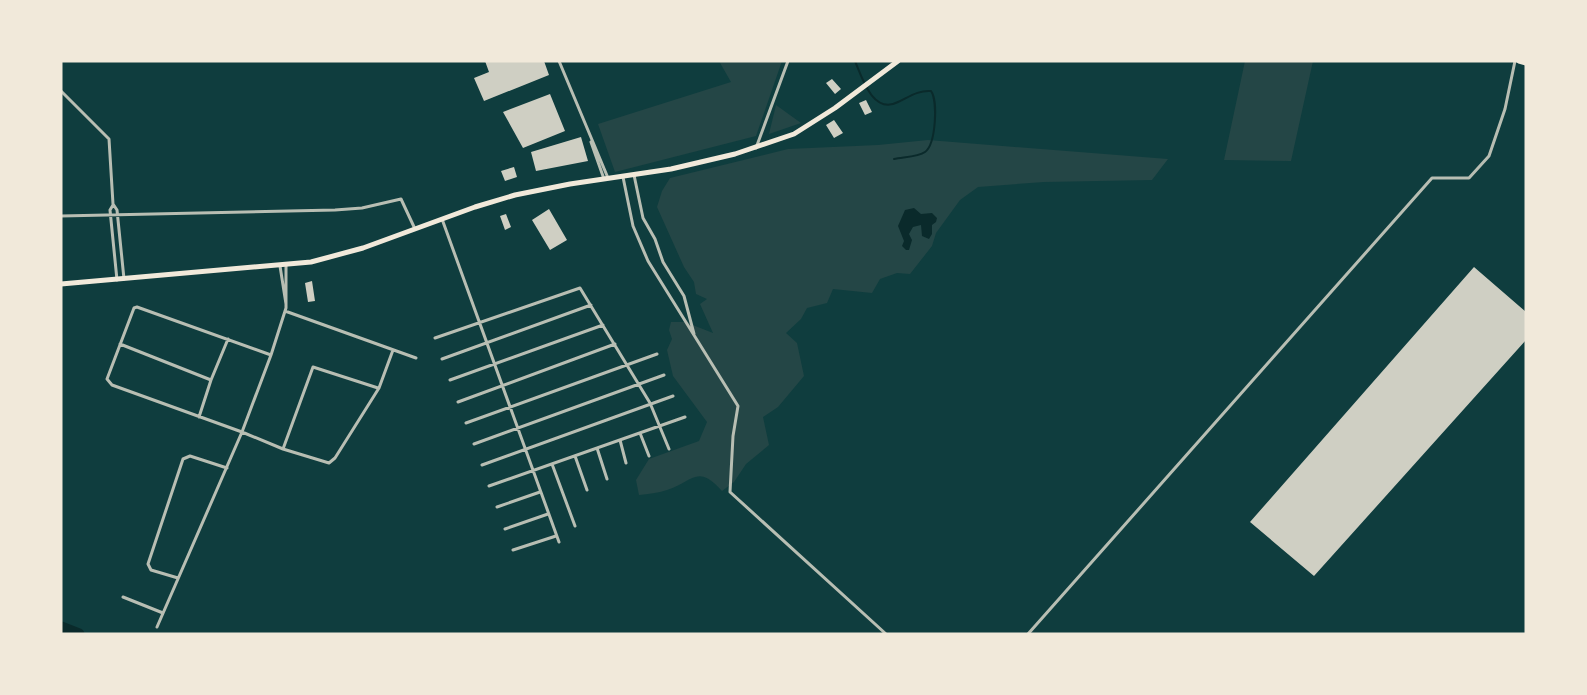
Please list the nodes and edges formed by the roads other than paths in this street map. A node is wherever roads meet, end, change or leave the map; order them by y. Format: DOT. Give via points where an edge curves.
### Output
graph roads {
  1 [pos="560,61"];
  2 [pos="788,61"];
  3 [pos="898,61"];
  4 [pos="1515,61"];
  5 [pos="1519,61"];
  6 [pos="1526,63"];
  7 [pos="61,90"];
  8 [pos="756,148"];
  9 [pos="634,175"];
  10 [pos="623,177"];
  11 [pos="606,179"];
  12 [pos="113,204"];
  13 [pos="61,216"];
  14 [pos="111,216"];
  15 [pos="118,216"];
  16 [pos="442,219"];
  17 [pos="415,230"];
  18 [pos="283,266"];
  19 [pos="117,280"];
  20 [pos="124,280"];
  21 [pos="61,284"];
  22 [pos="591,305"];
  23 [pos="285,311"];
  24 [pos="478,322"];
  25 [pos="603,325"];
  26 [pos="694,337"];
  27 [pos="434,338"];
  28 [pos="228,339"];
  29 [pos="120,344"];
  30 [pos="485,344"];
  31 [pos="615,344"];
  32 [pos="393,350"];
  33 [pos="271,354"];
  34 [pos="657,354"];
  35 [pos="416,358"];
  36 [pos="442,359"];
  37 [pos="626,364"];
  38 [pos="493,365"];
  39 [pos="664,375"];
  40 [pos="211,380"];
  41 [pos="450,380"];
  42 [pos="638,385"];
  43 [pos="501,386"];
  44 [pos="379,388"];
  45 [pos="673,396"];
  46 [pos="458,402"];
  47 [pos="650,404"];
  48 [pos="509,408"];
  49 [pos="200,417"];
  50 [pos="685,417"];
  51 [pos="466,423"];
  52 [pos="660,426"];
  53 [pos="517,429"];
  54 [pos="242,432"];
  55 [pos="640,433"];
  56 [pos="620,440"];
  57 [pos="474,444"];
  58 [pos="597,448"];
  59 [pos="283,449"];
  60 [pos="669,449"];
  61 [pos="525,450"];
  62 [pos="575,456"];
  63 [pos="649,456"];
  64 [pos="626,463"];
  65 [pos="552,464"];
  66 [pos="482,465"];
  67 [pos="227,468"];
  68 [pos="532,471"];
  69 [pos="607,479"];
  70 [pos="489,486"];
  71 [pos="587,490"];
  72 [pos="540,492"];
  73 [pos="497,508"];
  74 [pos="548,514"];
  75 [pos="575,526"];
  76 [pos="505,529"];
  77 [pos="556,536"];
  78 [pos="559,542"];
  79 [pos="513,550"];
  80 [pos="178,578"];
  81 [pos="123,597"];
  82 [pos="163,613"];
  83 [pos="157,628"];
  84 [pos="886,634"];
  85 [pos="1028,634"];
  1 -- 11 [label="street"];
  2 -- 8 [label="street"];
  3 -- 8 [label="main road" via="794,134"];
  4 -- 85 [label="street" via="1505,108 1489,156 1469,178 1432,178"];
  5 -- 6 [label="main road"];
  7 -- 12 [label="street" via="109,139"];
  8 -- 9 [label="main road"];
  9 -- 10 [label="main road"];
  9 -- 26 [label="street" via="643,218 663,262 684,296"];
  10 -- 11 [label="main road"];
  10 -- 26 [label="street" via="633,226 644,252"];
  11 -- 16 [label="main road" via="528,192"];
  12 -- 14 [label="street"];
  12 -- 15 [label="street"];
  13 -- 14 [label="street"];
  14 -- 15 [label="street"];
  14 -- 19 [label="street"];
  15 -- 17 [label="street" via="334,210 362,208 401,199"];
  15 -- 20 [label="street"];
  16 -- 17 [label="main road"];
  16 -- 24 [label="street"];
  17 -- 18 [label="main road" via="341,255"];
  18 -- 20 [label="main road"];
  18 -- 23 [label="street"];
  19 -- 20 [label="main road"];
  19 -- 21 [label="main road"];
  22 -- 24 [label="street" via="582,290 576,288"];
  22 -- 25 [label="street"];
  22 -- 30 [label="street"];
  23 -- 32 [label="street"];
  23 -- 33 [label="street"];
  24 -- 27 [label="street"];
  24 -- 30 [label="street"];
  25 -- 31 [label="street"];
  25 -- 38 [label="street"];
  26 -- 84 [label="street" via="738,406 730,492"];
  28 -- 29 [label="street" via="137,307"];
  28 -- 33 [label="street"];
  28 -- 40 [label="street"];
  29 -- 40 [label="street"];
  29 -- 49 [label="street" via="108,379 112,385"];
  30 -- 36 [label="street"];
  30 -- 38 [label="street"];
  31 -- 37 [label="street"];
  31 -- 43 [label="street"];
  32 -- 35 [label="street"];
  32 -- 44 [label="street"];
  33 -- 54 [label="street"];
  34 -- 37 [label="street"];
  37 -- 42 [label="street"];
  37 -- 48 [label="street"];
  38 -- 41 [label="street"];
  38 -- 43 [label="street"];
  39 -- 42 [label="street"];
  40 -- 49 [label="street"];
  42 -- 47 [label="street"];
  42 -- 53 [label="street"];
  43 -- 46 [label="street"];
  43 -- 48 [label="street"];
  44 -- 59 [label="street" via="331,462"];
  44 -- 59 [label="street" via="313,367"];
  45 -- 47 [label="street"];
  47 -- 52 [label="street"];
  47 -- 61 [label="street"];
  48 -- 51 [label="street"];
  48 -- 53 [label="street"];
  49 -- 54 [label="street"];
  50 -- 52 [label="street"];
  52 -- 55 [label="street"];
  52 -- 60 [label="street"];
  53 -- 57 [label="street"];
  53 -- 61 [label="street"];
  54 -- 59 [label="street"];
  54 -- 67 [label="street"];
  55 -- 56 [label="street"];
  55 -- 63 [label="street"];
  56 -- 58 [label="street"];
  56 -- 64 [label="street"];
  58 -- 62 [label="street"];
  58 -- 69 [label="street"];
  61 -- 66 [label="street"];
  61 -- 68 [label="street"];
  62 -- 65 [label="street"];
  62 -- 71 [label="street"];
  65 -- 68 [label="street"];
  65 -- 75 [label="street"];
  67 -- 80 [label="street"];
  67 -- 80 [label="street" via="190,456 183,459 148,564 151,570"];
  68 -- 70 [label="street"];
  68 -- 72 [label="street"];
  72 -- 73 [label="street"];
  72 -- 74 [label="street"];
  74 -- 76 [label="street"];
  74 -- 77 [label="street"];
  77 -- 78 [label="street"];
  77 -- 79 [label="street"];
  80 -- 82 [label="street"];
  81 -- 82 [label="street"];
  82 -- 83 [label="street"];
}
